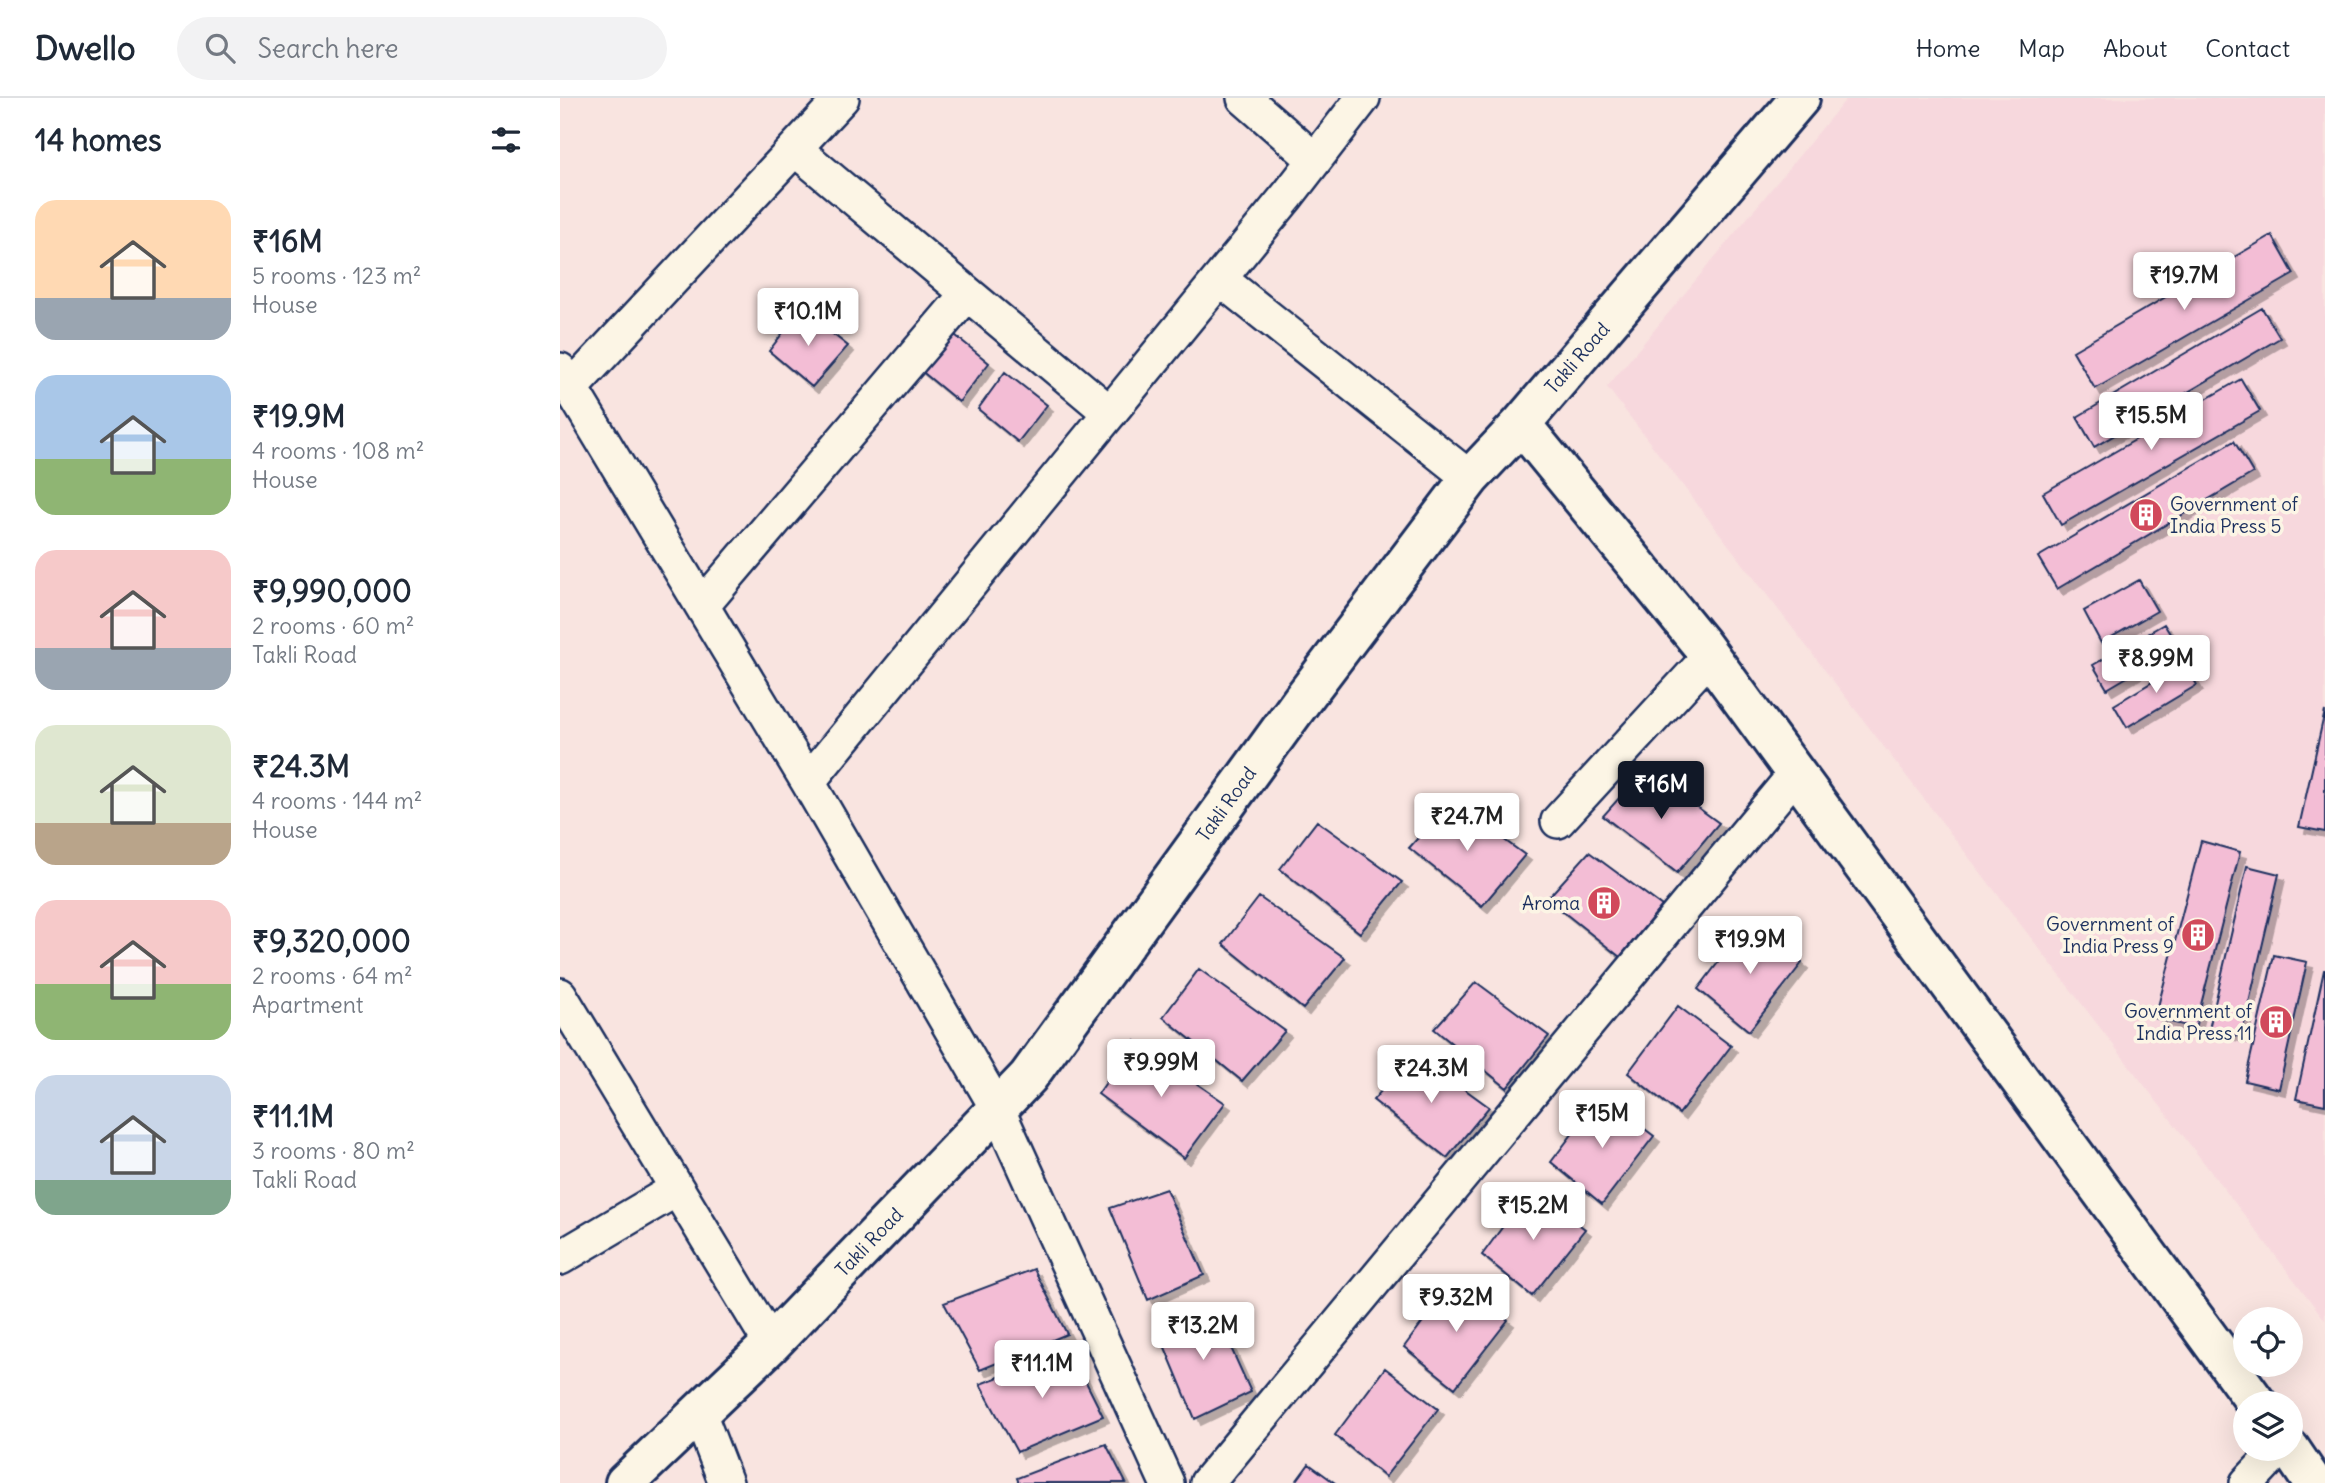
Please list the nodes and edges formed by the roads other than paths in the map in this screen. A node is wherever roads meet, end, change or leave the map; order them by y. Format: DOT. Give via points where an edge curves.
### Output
graph roads {
  1 [pos="842,98"];
  2 [pos="1244,98"];
  3 [pos="1363,98"];
  4 [pos="1800,98"];
  5 [pos="795,149"];
  6 [pos="1315,160"];
  7 [pos="1220,279"];
  8 [pos="967,294"];
  9 [pos="565,379"];
  10 [pos="1110,413"];
  11 [pos="1521,424"];
  12 [pos="1470,478"];
  13 [pos="702,606"];
  14 [pos="1710,656"];
  15 [pos="1796,773"];
  16 [pos="808,782"];
  17 [pos="1558,821"];
  18 [pos="560,995"];
  19 [pos="997,1108"];
  20 [pos="677,1189"];
  21 [pos="560,1258"];
  22 [pos="771,1344"];
  23 [pos="2248,1391"];
  24 [pos="699,1413"];
  25 [pos="2268,1461"];
  26 [pos="2298,1461"];
  27 [pos="625,1483"];
  28 [pos="726,1483"];
  29 [pos="1167,1483"];
  30 [pos="1207,1483"];
  31 [pos="2247,1483"];
  32 [pos="2313,1483"];
  1 -- 5 [label="street"];
  2 -- 6 [label="street"];
  3 -- 6 [label="street"];
  4 -- 11 [label="main road, Takli Road"];
  5 -- 8 [label="street"];
  5 -- 9 [label="street"];
  6 -- 7 [label="street"];
  7 -- 10 [label="street"];
  7 -- 12 [label="street"];
  8 -- 10 [label="street"];
  8 -- 13 [label="street"];
  9 -- 13 [label="street"];
  10 -- 16 [label="street"];
  11 -- 12 [label="main road, Takli Road"];
  11 -- 14 [label="main road"];
  12 -- 19 [label="main road, Takli Road" via="1028,1077"];
  13 -- 16 [label="street"];
  14 -- 15 [label="main road"];
  14 -- 17 [label="street"];
  15 -- 23 [label="main road"];
  15 -- 30 [label="street"];
  16 -- 19 [label="street"];
  18 -- 20 [label="street"];
  19 -- 22 [label="main road, Takli Road"];
  19 -- 29 [label="street"];
  20 -- 21 [label="street"];
  20 -- 22 [label="street"];
  22 -- 24 [label="main road, Takli Road"];
  24 -- 27 [label="main road, Takli Road"];
  24 -- 28 [label="street"];
  25 -- 31 [label="street"];
  26 -- 32 [label="main road"];
}
